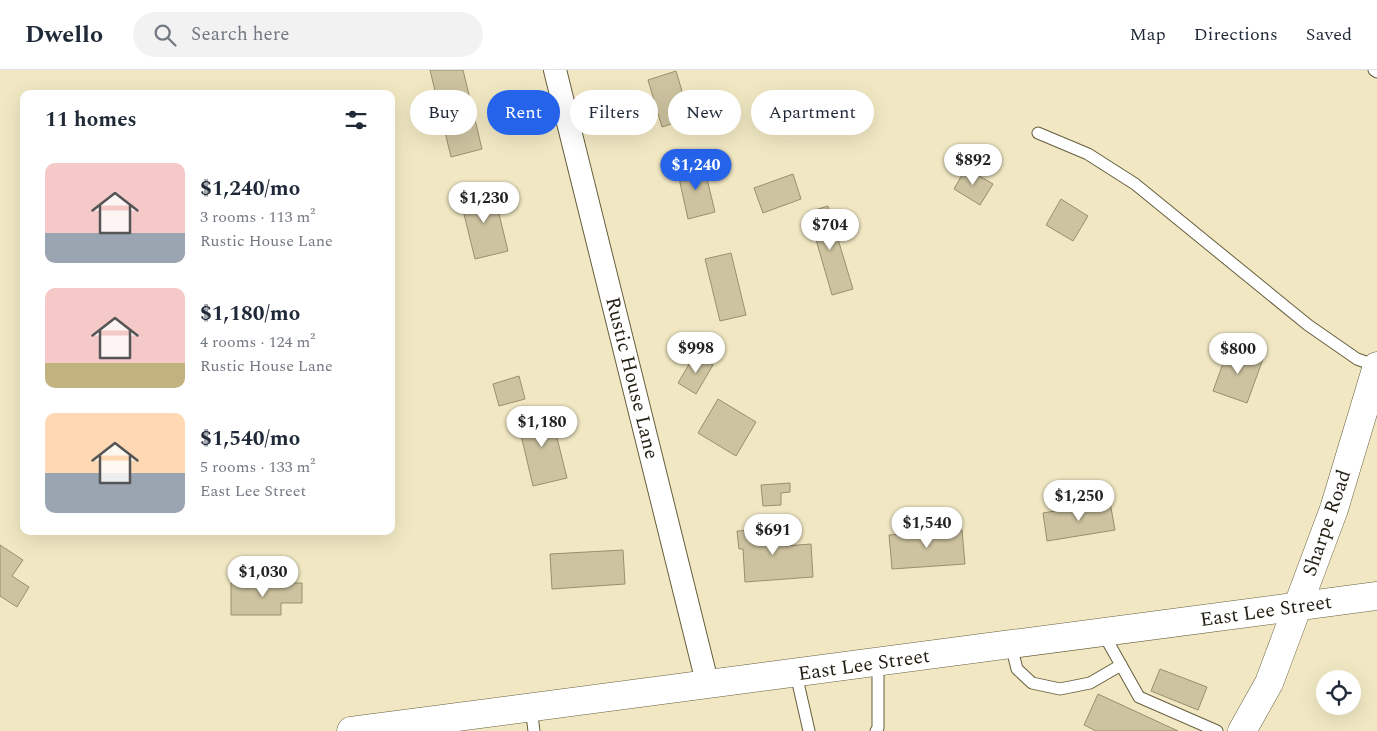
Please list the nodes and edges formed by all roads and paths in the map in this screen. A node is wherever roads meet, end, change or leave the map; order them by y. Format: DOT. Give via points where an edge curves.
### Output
graph roads {
  1 [pos="555,70"];
  2 [pos="1038,133"];
  3 [pos="1377,366"];
  4 [pos="1377,596"];
  5 [pos="1297,607"];
  6 [pos="1103,633"];
  7 [pos="1011,645"];
  8 [pos="878,663"];
  9 [pos="1121,665"];
  10 [pos="796,674"];
  11 [pos="708,686"];
  12 [pos="532,719"];
  13 [pos="352,731"];
  14 [pos="809,731"];
  15 [pos="876,731"];
  16 [pos="1218,731"];
  17 [pos="1242,731"];
  1 -- 11 [label="street, Rustic House Lane"];
  2 -- 3 [label="lane" via="1088,154 1135,184 1308,325 1357,359"];
  3 -- 5 [label="street, Sharpe Road" via="1334,509"];
  4 -- 5 [label="street, East Lee Street"];
  5 -- 6 [label="street, East Lee Street"];
  5 -- 17 [label="street, Sharpe Road" via="1269,683"];
  6 -- 7 [label="street, East Lee Street"];
  6 -- 9 [label="lane"];
  7 -- 8 [label="street, East Lee Street"];
  7 -- 9 [label="lane" via="1017,669 1032,683 1060,689 1090,683"];
  8 -- 10 [label="street, East Lee Street"];
  8 -- 15 [label="lane"];
  9 -- 16 [label="lane" via="1139,697"];
  10 -- 11 [label="street, East Lee Street"];
  10 -- 14 [label="lane"];
  11 -- 12 [label="street, East Lee Street"];
  12 -- 13 [label="street, East Lee Street"];
}
